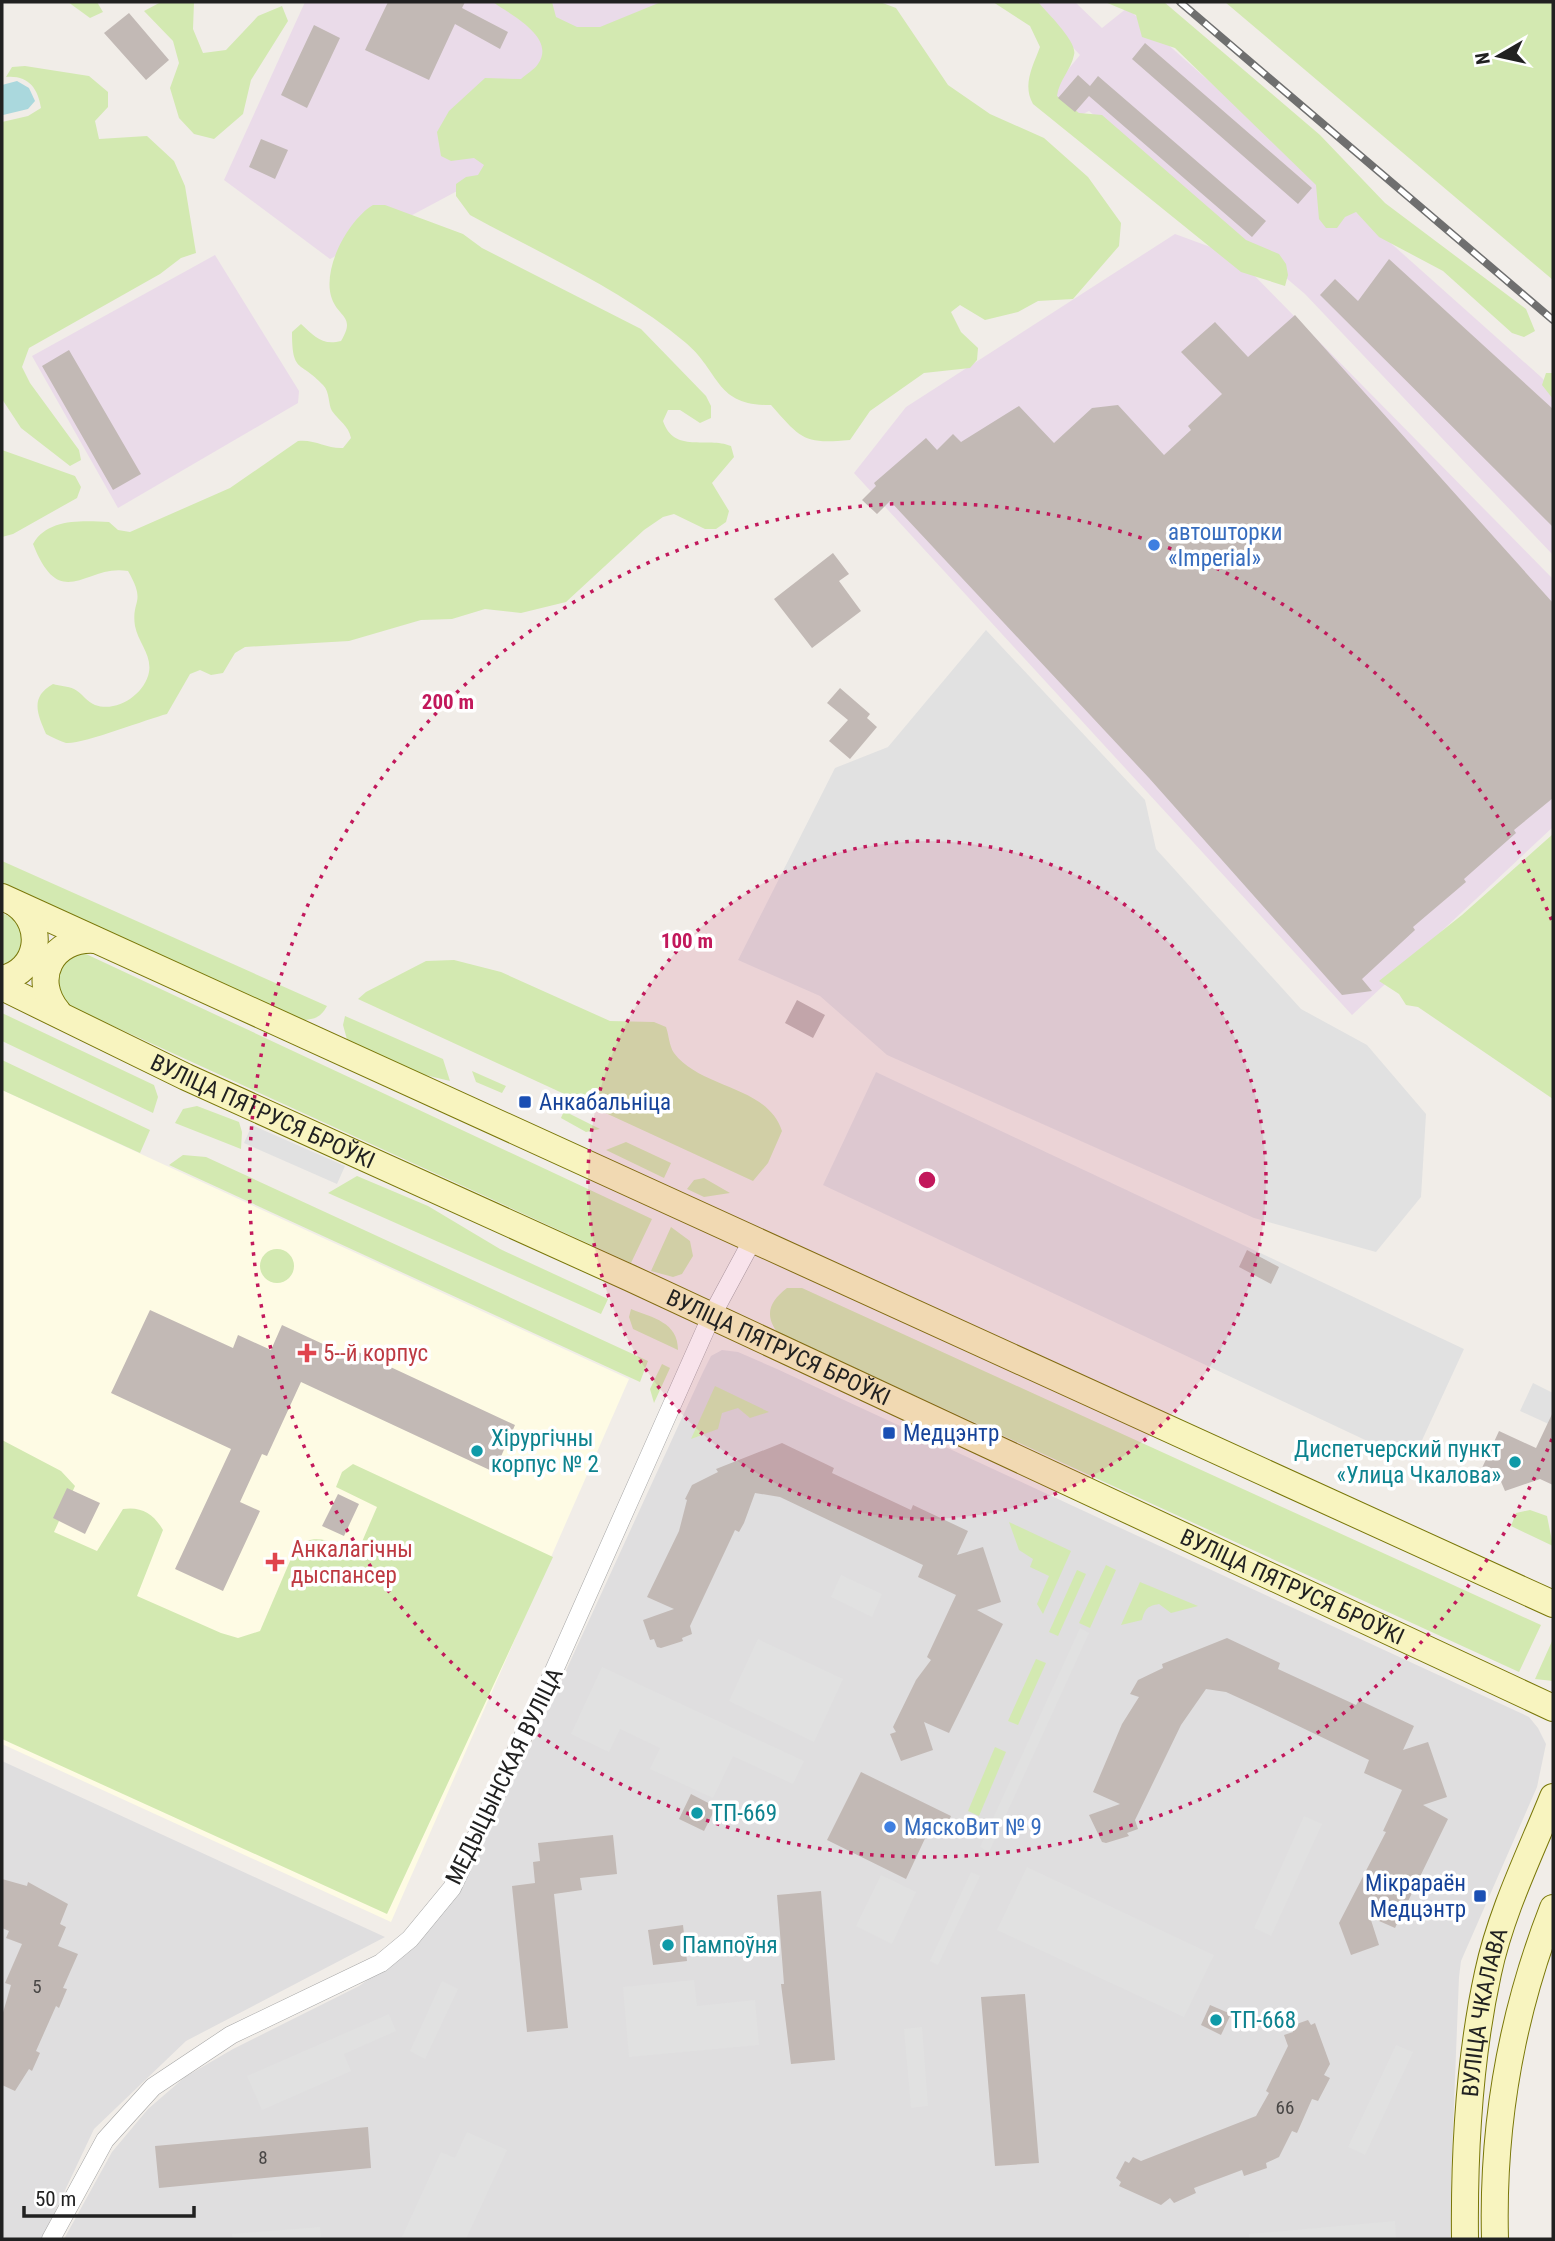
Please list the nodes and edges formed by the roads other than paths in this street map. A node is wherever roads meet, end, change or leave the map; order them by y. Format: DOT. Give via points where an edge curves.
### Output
graph roads {
  1 [pos="8,900"];
  2 [pos="95,940"];
  3 [pos="2,979"];
  4 [pos="2,987"];
  5 [pos="58,1013"];
  6 [pos="753,1239"];
  7 [pos="711,1317"];
  8 [pos="1553,1604"];
  9 [pos="1553,1708"];
  10 [pos="1553,1797"];
  11 [pos="1553,1908"];
  12 [pos="1494,2207"];
  13 [pos="1465,2209"];
  14 [pos="51,2239"];
  15 [pos="1465,2239"];
  16 [pos="1495,2239"];
  1 -- 2 [label="main road"];
  1 -- 3 [label="main road" via="23,909 34,928 35,949 25,967"];
  2 -- 5 [label="main road" via="62,947 47,965 44,985"];
  2 -- 6 [label="main road"];
  4 -- 5 [label="main road, ВУЛІЦА ПЯТРУСЯ БРОЎКІ"];
  5 -- 7 [label="main road, ВУЛІЦА ПЯТРУСЯ БРОЎКІ" via="186,1077"];
  6 -- 7 [label="street, МЕДЫЦЫНСКАЯ ВУЛІЦА"];
  6 -- 8 [label="main road"];
  7 -- 9 [label="main road, ВУЛІЦА ПЯТРУСЯ БРОЎКІ"];
  7 -- 14 [label="street, МЕДЫЦЫНСКАЯ ВУЛІЦА" via="452,1888 410,1940 381,1963 231,2035 153,2087 105,2140"];
  10 -- 13 [label="main road, ВУЛІЦА ЧКАЛАВА" via="1488,1972 1474,2061"];
  11 -- 12 [label="main road, ВУЛІЦА ЧКАЛАВА" via="1532,1961 1513,2031"];
  12 -- 13 [label="street"];
  12 -- 16 [label="main road, ВУЛІЦА ЧКАЛАВА"];
  13 -- 15 [label="main road, ВУЛІЦА ЧКАЛАВА"];
}
